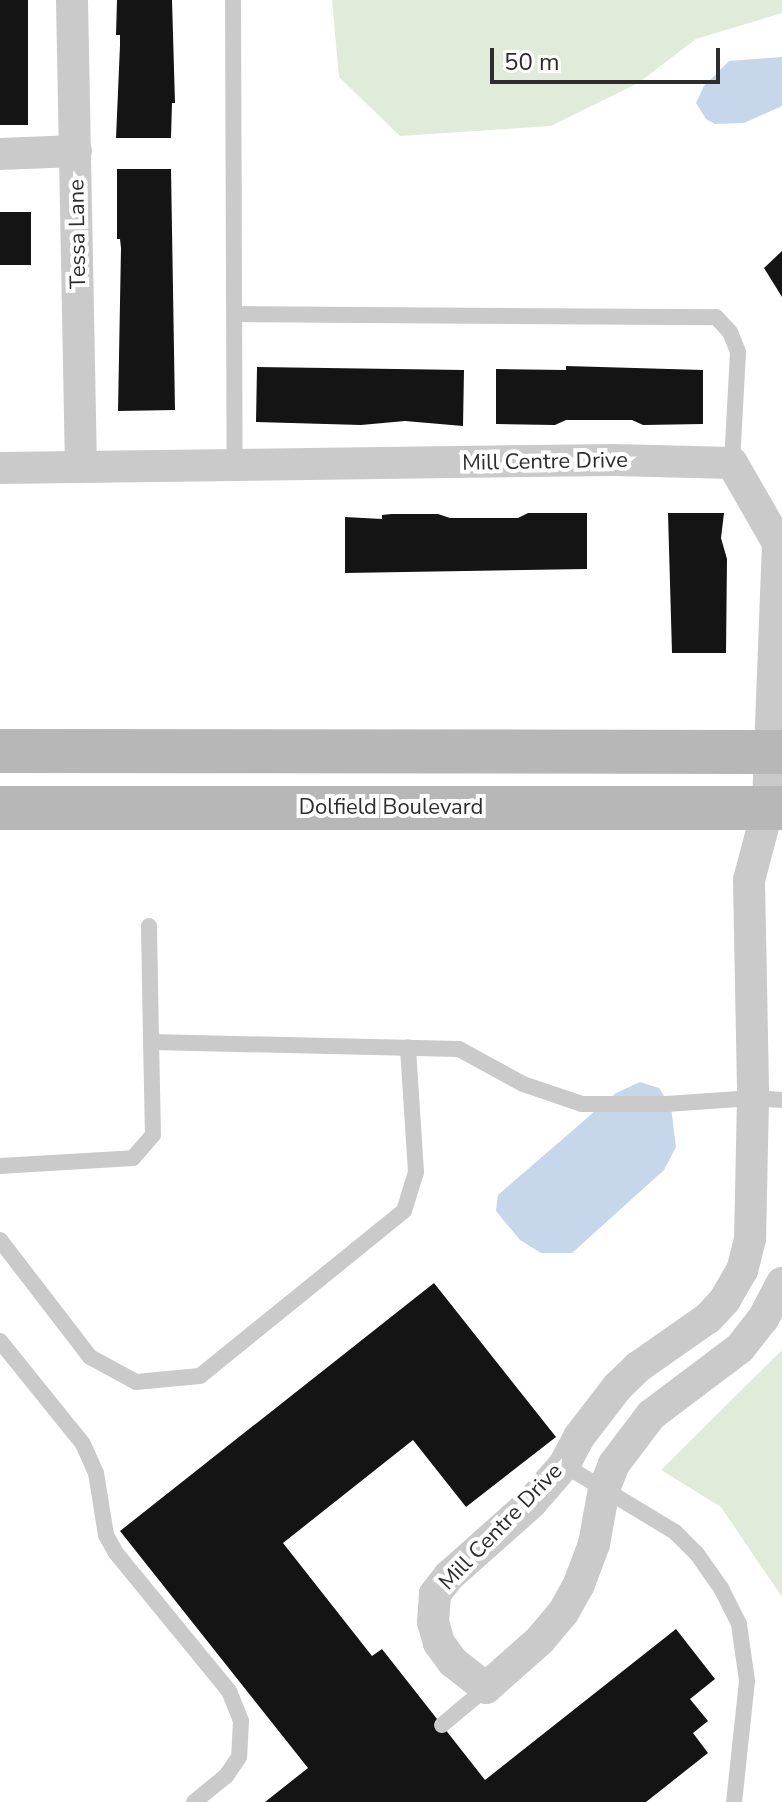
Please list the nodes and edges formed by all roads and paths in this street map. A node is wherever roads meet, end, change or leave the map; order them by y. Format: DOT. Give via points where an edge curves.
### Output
graph roads {
  1 [pos="72,0"];
  2 [pos="233,0"];
  3 [pos="76,151"];
  4 [pos="0,154"];
  5 [pos="236,314"];
  6 [pos="732,463"];
  7 [pos="235,466"];
  8 [pos="81,467"];
  9 [pos="0,468"];
  10 [pos="780,543"];
  11 [pos="779,587"];
  12 [pos="0,751"];
  13 [pos="777,752"];
  14 [pos="0,808"];
  15 [pos="777,820"];
  16 [pos="149,926"];
  17 [pos="151,1042"];
  18 [pos="408,1047"];
  19 [pos="768,1099"];
  20 [pos="0,1166"];
  21 [pos="0,1240"];
  22 [pos="782,1283"];
  23 [pos="0,1341"];
  24 [pos="564,1465"];
  25 [pos="604,1489"];
  26 [pos="486,1688"];
  27 [pos="442,1725"];
  28 [pos="194,1802"];
  29 [pos="734,1802"];
  1 -- 3 [label="street, Tessa Lane"];
  2 -- 5 [label="lane"];
  3 -- 4 [label="street"];
  3 -- 8 [label="street, Tessa Lane"];
  5 -- 6 [label="lane" via="716,317 738,352"];
  5 -- 7 [label="lane"];
  6 -- 7 [label="street, Mill Centre Drive"];
  6 -- 10 [label="street, Mill Centre Drive"];
  7 -- 8 [label="street, Mill Centre Drive"];
  8 -- 9 [label="street, Mill Centre Drive"];
  10 -- 11 [label="street, Mill Centre Drive"];
  11 -- 13 [label="street, Mill Centre Drive"];
  12 -- 13 [label="main road"];
  13 -- 15 [label="street, Mill Centre Drive"];
  14 -- 15 [label="main road, Dolfield Boulevard"];
  15 -- 19 [label="street, Mill Centre Drive" via="749,880"];
  16 -- 17 [label="lane"];
  17 -- 18 [label="lane"];
  17 -- 20 [label="lane" via="153,1135 133,1158"];
  18 -- 19 [label="lane" via="459,1049 523,1084 582,1104"];
  18 -- 21 [label="lane" via="416,1172 404,1211 200,1376 136,1382 90,1357"];
  19 -- 24 [label="street, Mill Centre Drive" via="742,1270 708,1318 618,1386"];
  22 -- 25 [label="street" via="740,1348 651,1415 614,1464"];
  23 -- 28 [label="lane" via="83,1444 96,1473 106,1535 116,1553 229,1691 241,1721 239,1757 226,1776"];
  24 -- 25 [label="lane"];
  24 -- 26 [label="street, Mill Centre Drive" via="435,1594 433,1622 439,1643 453,1662"];
  25 -- 26 [label="street" via="594,1544 563,1613"];
  25 -- 29 [label="lane" via="675,1532 697,1554 739,1624 747,1681"];
  26 -- 27 [label="lane"];
}
